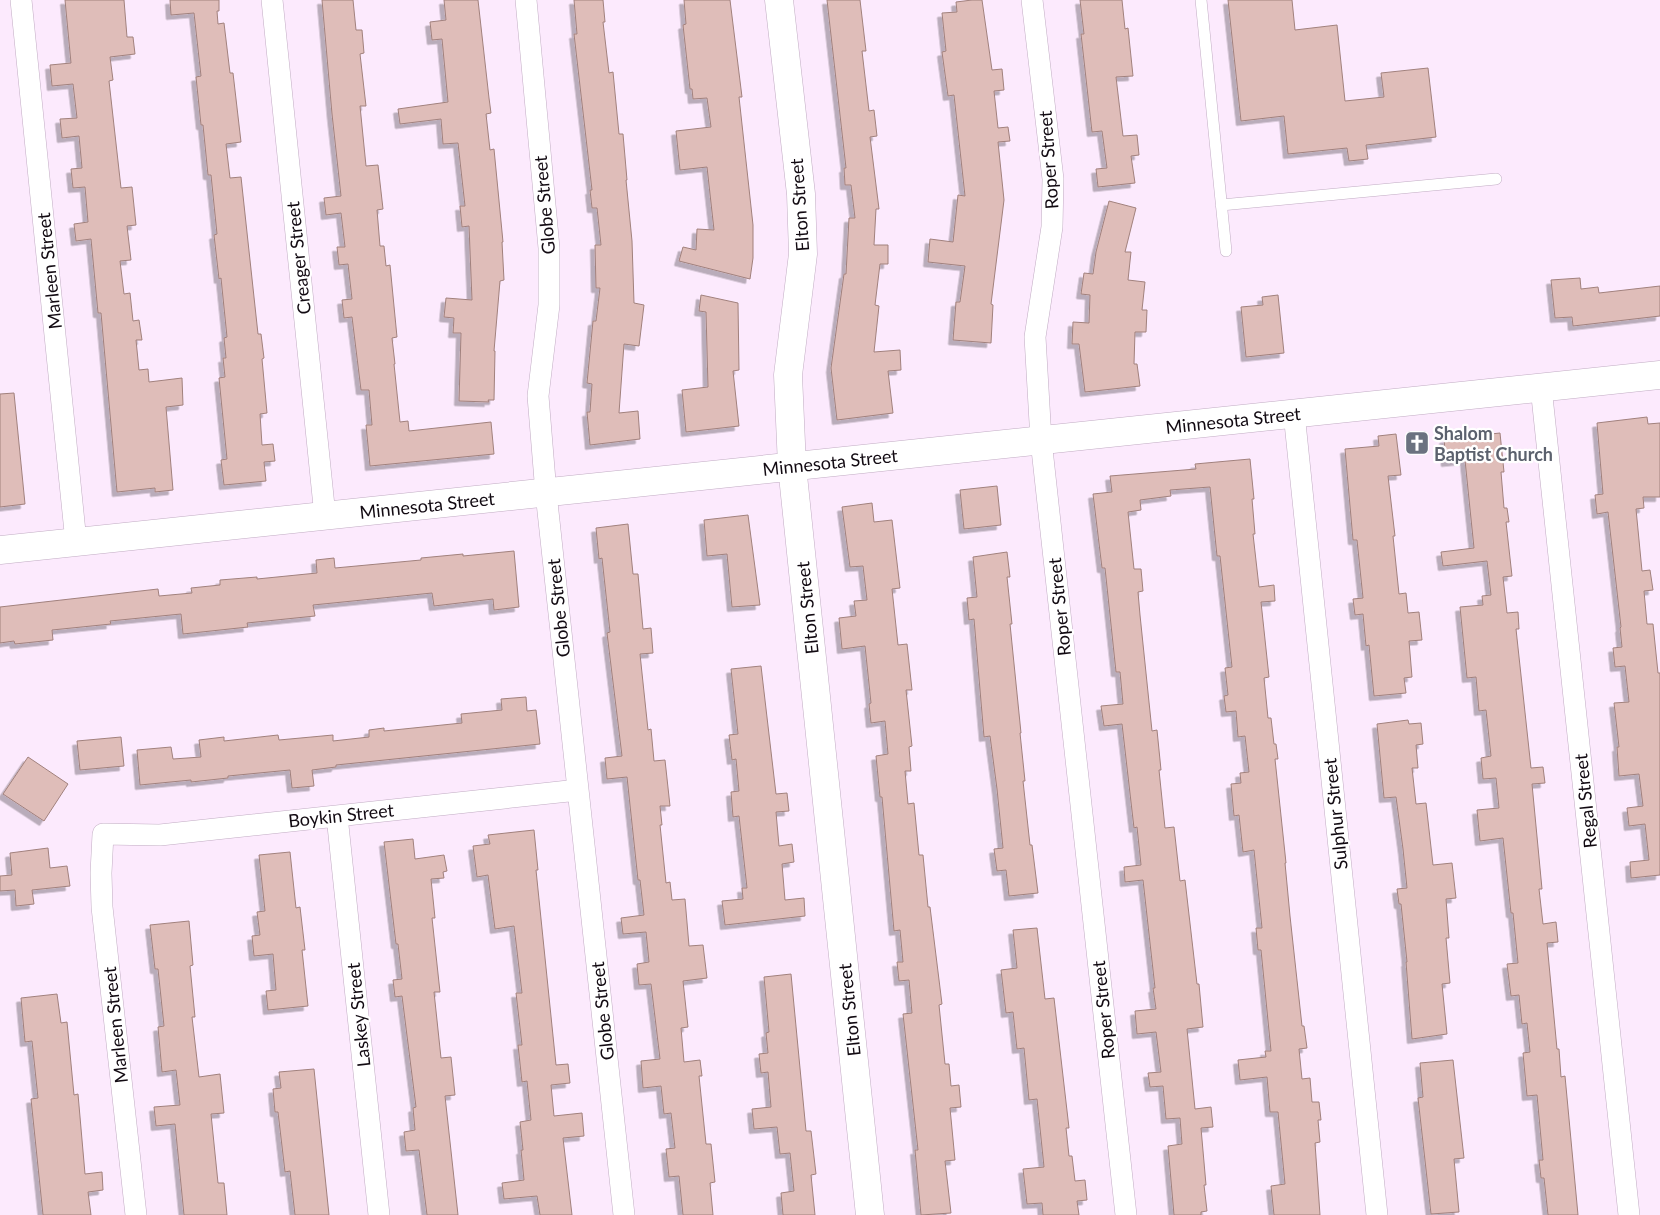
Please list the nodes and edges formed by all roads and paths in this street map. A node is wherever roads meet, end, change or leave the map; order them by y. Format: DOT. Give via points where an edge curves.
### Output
graph roads {
  1 [pos="21,0"];
  2 [pos="272,0"];
  3 [pos="526,0"];
  4 [pos="779,0"];
  5 [pos="1032,0"];
  6 [pos="1201,0"];
  7 [pos="1496,179"];
  8 [pos="1222,205"];
  9 [pos="1226,251"];
  10 [pos="1660,375"];
  11 [pos="1541,387"];
  12 [pos="1294,413"];
  13 [pos="1041,440"];
  14 [pos="792,466"];
  15 [pos="546,493"];
  16 [pos="325,516"];
  17 [pos="76,542"];
  18 [pos="0,550"];
  19 [pos="578,790"];
  20 [pos="336,816"];
  21 [pos="103,834"];
  22 [pos="136,1215"];
  23 [pos="379,1215"];
  24 [pos="624,1215"];
  25 [pos="870,1215"];
  26 [pos="1126,1215"];
  27 [pos="1377,1215"];
  28 [pos="1629,1215"];
  1 -- 17 [label="street, Marleen Street"];
  2 -- 16 [label="street, Creager Street"];
  3 -- 15 [label="street, Globe Street" via="549,248 549,305 538,396"];
  4 -- 14 [label="street, Elton Street" via="801,194 803,254 788,375"];
  5 -- 13 [label="street, Roper Street" via="1053,179 1052,227 1035,337"];
  6 -- 8 [label="lane"];
  7 -- 8 [label="lane"];
  8 -- 9 [label="lane"];
  10 -- 11 [label="street, Minnesota Street"];
  11 -- 12 [label="street, Minnesota Street"];
  11 -- 28 [label="street, Regal Street"];
  12 -- 13 [label="street, Minnesota Street"];
  12 -- 27 [label="street, Sulphur Street"];
  13 -- 14 [label="street, Minnesota Street"];
  13 -- 26 [label="street, Roper Street"];
  14 -- 15 [label="street, Minnesota Street"];
  14 -- 25 [label="street, Elton Street"];
  15 -- 16 [label="street, Minnesota Street"];
  15 -- 19 [label="street, Globe Street"];
  16 -- 17 [label="street, Minnesota Street"];
  17 -- 18 [label="street, Minnesota Street"];
  19 -- 20 [label="street, Boykin Street"];
  19 -- 24 [label="street, Globe Street"];
  20 -- 21 [label="street, Boykin Street" via="160,835"];
  20 -- 23 [label="street, Laskey Street"];
  21 -- 22 [label="street, Marleen Street" via="102,907"];
}
